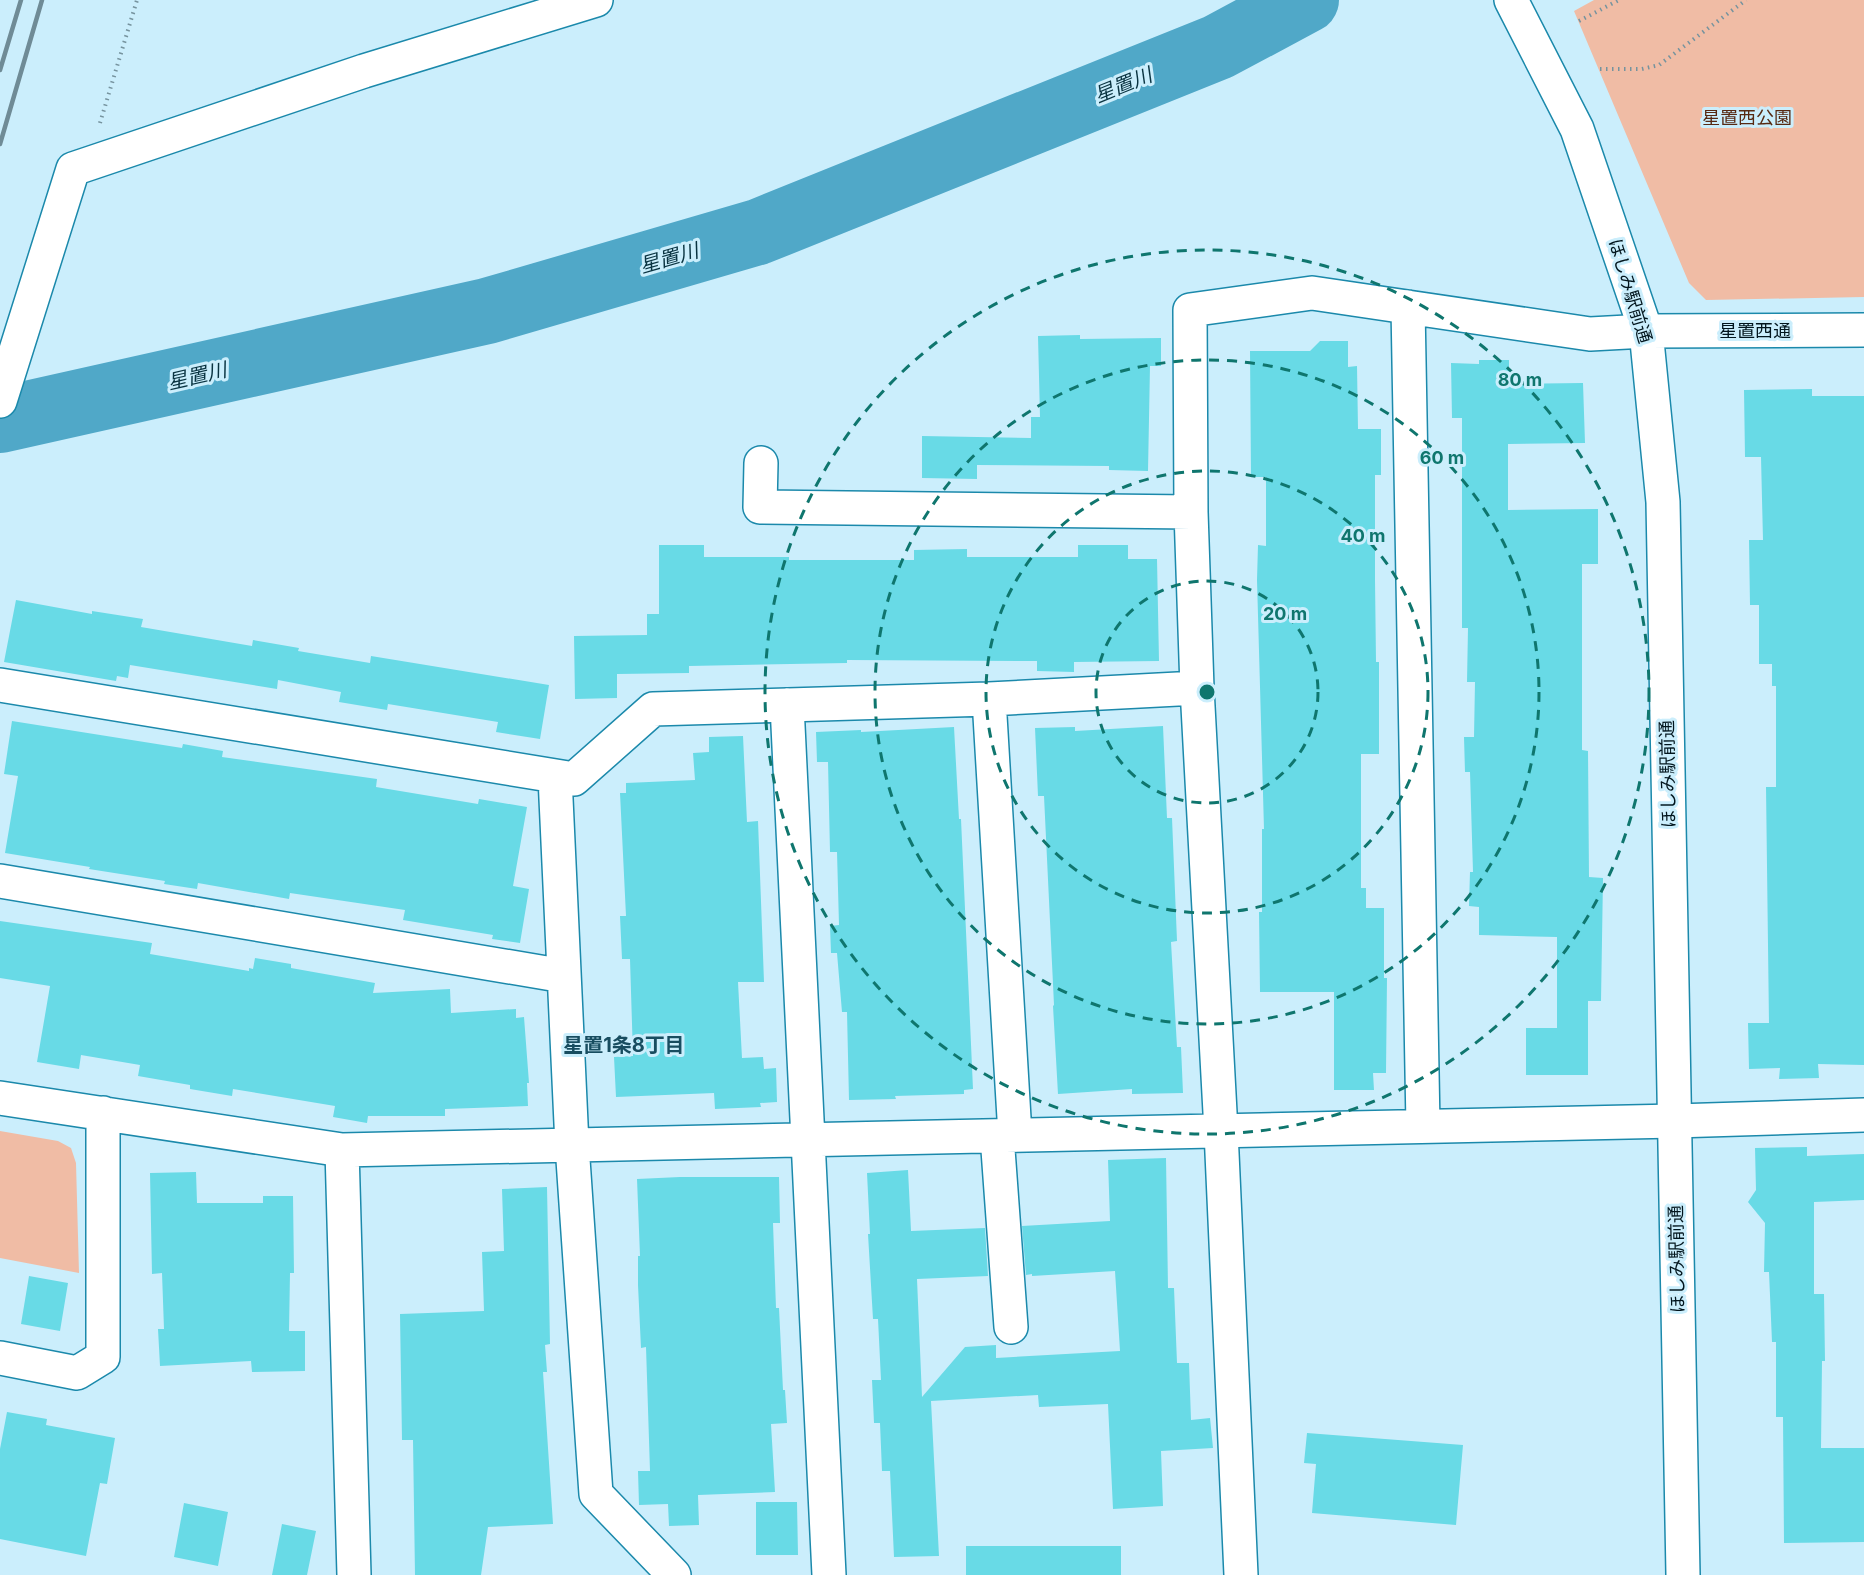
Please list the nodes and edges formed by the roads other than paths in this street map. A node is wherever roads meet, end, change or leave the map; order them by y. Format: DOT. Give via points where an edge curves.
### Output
graph roads {
  1 [pos="596,0"];
  2 [pos="1515,7"];
  3 [pos="1408,307"];
  4 [pos="1864,330"];
  5 [pos="1646,331"];
  6 [pos="0,401"];
  7 [pos="761,463"];
  8 [pos="1191,512"];
  9 [pos="0,685"];
  10 [pos="1197,688"];
  11 [pos="989,699"];
  12 [pos="787,705"];
  13 [pos="555,777"];
  14 [pos="0,881"];
  15 [pos="564,976"];
  16 [pos="0,1098"];
  17 [pos="103,1113"];
  18 [pos="1864,1115"];
  19 [pos="1675,1121"];
  20 [pos="1423,1126"];
  21 [pos="1221,1131"];
  22 [pos="1006,1136"];
  23 [pos="807,1140"];
  24 [pos="572,1145"];
  25 [pos="342,1150"];
  26 [pos="1011,1327"];
  27 [pos="0,1358"];
  28 [pos="354,1575"];
  29 [pos="674,1575"];
  30 [pos="829,1575"];
  31 [pos="1241,1575"];
  32 [pos="1683,1575"];
  1 -- 6 [label="street" via="364,71 72,169"];
  2 -- 5 [label="street, ほしみ駅前通" via="1577,129"];
  3 -- 5 [label="street, 星置西通" via="1590,334"];
  3 -- 8 [label="street, 星置西通" via="1312,293 1190,310"];
  3 -- 20 [label="street"];
  4 -- 5 [label="street, 星置西通"];
  5 -- 19 [label="street, ほしみ駅前通" via="1664,502"];
  7 -- 8 [label="street" via="760,507"];
  8 -- 10 [label="street"];
  9 -- 13 [label="street"];
  10 -- 11 [label="street"];
  10 -- 21 [label="street"];
  11 -- 12 [label="street"];
  11 -- 22 [label="street"];
  12 -- 13 [label="street" via="653,709 574,779"];
  12 -- 23 [label="street"];
  13 -- 15 [label="street"];
  14 -- 15 [label="street"];
  15 -- 24 [label="street"];
  16 -- 17 [label="street"];
  17 -- 25 [label="street"];
  17 -- 27 [label="street" via="103,1357 77,1372"];
  18 -- 19 [label="street"];
  19 -- 20 [label="street"];
  19 -- 32 [label="street, ほしみ駅前通"];
  20 -- 21 [label="street"];
  21 -- 22 [label="street"];
  21 -- 31 [label="street"];
  22 -- 23 [label="street"];
  22 -- 26 [label="street"];
  23 -- 24 [label="street"];
  23 -- 30 [label="street"];
  24 -- 25 [label="street"];
  24 -- 29 [label="street" via="596,1494"];
  25 -- 28 [label="street"];
}
